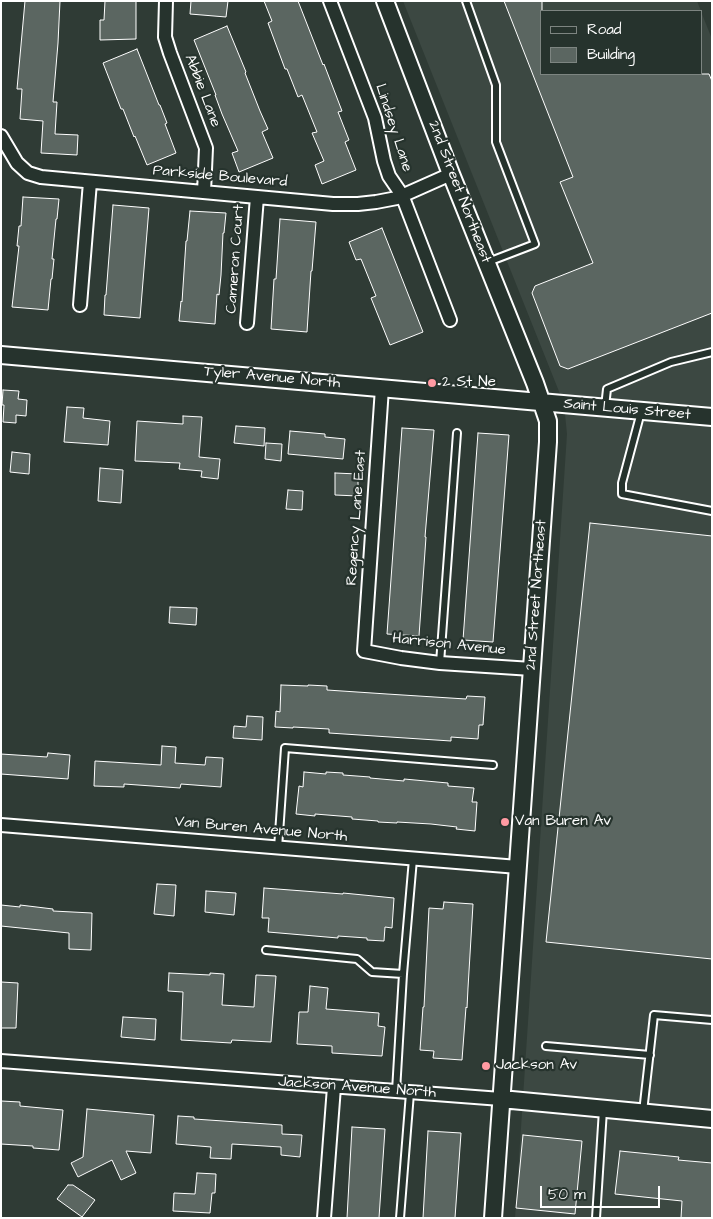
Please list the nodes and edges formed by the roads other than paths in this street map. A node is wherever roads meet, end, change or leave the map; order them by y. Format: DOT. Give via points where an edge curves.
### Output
graph roads {
  1 [pos="166,1"];
  2 [pos="330,1"];
  3 [pos="385,1"];
  4 [pos="466,1"];
  5 [pos="1,136"];
  6 [pos="451,174"];
  7 [pos="90,182"];
  8 [pos="204,192"];
  9 [pos="402,195"];
  10 [pos="257,197"];
  11 [pos="486,262"];
  12 [pos="80,305"];
  13 [pos="450,320"];
  14 [pos="247,323"];
  15 [pos="712,352"];
  16 [pos="1,355"];
  17 [pos="382,388"];
  18 [pos="542,402"];
  19 [pos="605,408"];
  20 [pos="641,411"];
  21 [pos="712,417"];
  22 [pos="457,433"];
  23 [pos="712,511"];
  24 [pos="364,651"];
  25 [pos="440,663"];
  26 [pos="532,669"];
  27 [pos="493,765"];
  28 [pos="1,825"];
  29 [pos="278,848"];
  30 [pos="413,859"];
  31 [pos="518,867"];
  32 [pos="266,950"];
  33 [pos="403,974"];
  34 [pos="712,1020"];
  35 [pos="546,1046"];
  36 [pos="650,1054"];
  37 [pos="1,1061"];
  38 [pos="334,1087"];
  39 [pos="396,1091"];
  40 [pos="410,1092"];
  41 [pos="501,1099"];
  42 [pos="603,1109"];
  43 [pos="643,1113"];
  44 [pos="712,1119"];
  45 [pos="324,1218"];
  46 [pos="400,1218"];
  47 [pos="493,1218"];
  48 [pos="596,1218"];
  1 -- 8 [label="street, Abbie Lane" via="165,37 206,148"];
  2 -- 9 [label="street, Lindsey Lane" via="375,118 389,176"];
  3 -- 6 [label="street, 2nd Street Northeast"];
  4 -- 11 [label="lane" via="496,85 496,142 535,244"];
  5 -- 7 [label="street, Parkside Boulevard" via="17,163 28,174"];
  6 -- 9 [label="street, Parkside Boulevard"];
  6 -- 11 [label="street, 2nd Street Northeast"];
  7 -- 8 [label="street, Parkside Boulevard"];
  7 -- 12 [label="street"];
  8 -- 10 [label="street, Parkside Boulevard"];
  9 -- 10 [label="street, Parkside Boulevard" via="358,204"];
  9 -- 13 [label="street, Lindsey Lane"];
  10 -- 14 [label="street, Cameron Court"];
  11 -- 18 [label="street, 2nd Street Northeast"];
  15 -- 19 [label="lane" via="672,362 607,389"];
  16 -- 17 [label="street, Tyler Avenue North"];
  17 -- 18 [label="street, Tyler Avenue North"];
  17 -- 24 [label="street, Regency Lane East"];
  18 -- 19 [label="street, Saint Louis Street"];
  18 -- 26 [label="street, 2nd Street Northeast" via="548,421 548,442"];
  19 -- 20 [label="street, Saint Louis Street"];
  20 -- 21 [label="street, Saint Louis Street"];
  20 -- 23 [label="lane" via="622,494"];
  22 -- 25 [label="lane"];
  24 -- 25 [label="street, Harrison Avenue"];
  25 -- 26 [label="street, Harrison Avenue"];
  26 -- 31 [label="street, 2nd Street Northeast"];
  27 -- 29 [label="lane" via="284,748"];
  28 -- 29 [label="street, Van Buren Avenue North"];
  29 -- 30 [label="street, Van Buren Avenue North"];
  30 -- 31 [label="street, Van Buren Avenue North"];
  30 -- 33 [label="lane"];
  31 -- 41 [label="street, 2nd Street Northeast"];
  32 -- 33 [label="lane" via="357,959 372,972"];
  33 -- 39 [label="lane"];
  34 -- 36 [label="lane" via="654,1015"];
  35 -- 36 [label="lane"];
  36 -- 43 [label="lane"];
  37 -- 38 [label="street, Jackson Avenue North"];
  38 -- 39 [label="street, Jackson Avenue North"];
  38 -- 45 [label="street"];
  39 -- 40 [label="street, Jackson Avenue North"];
  40 -- 41 [label="street, Jackson Avenue North"];
  40 -- 46 [label="lane"];
  41 -- 42 [label="street, Jackson Avenue North"];
  41 -- 47 [label="street, 2nd Street Northeast"];
  42 -- 43 [label="street, Jackson Avenue North"];
  42 -- 48 [label="lane"];
  43 -- 44 [label="street, Jackson Avenue North"];
}
